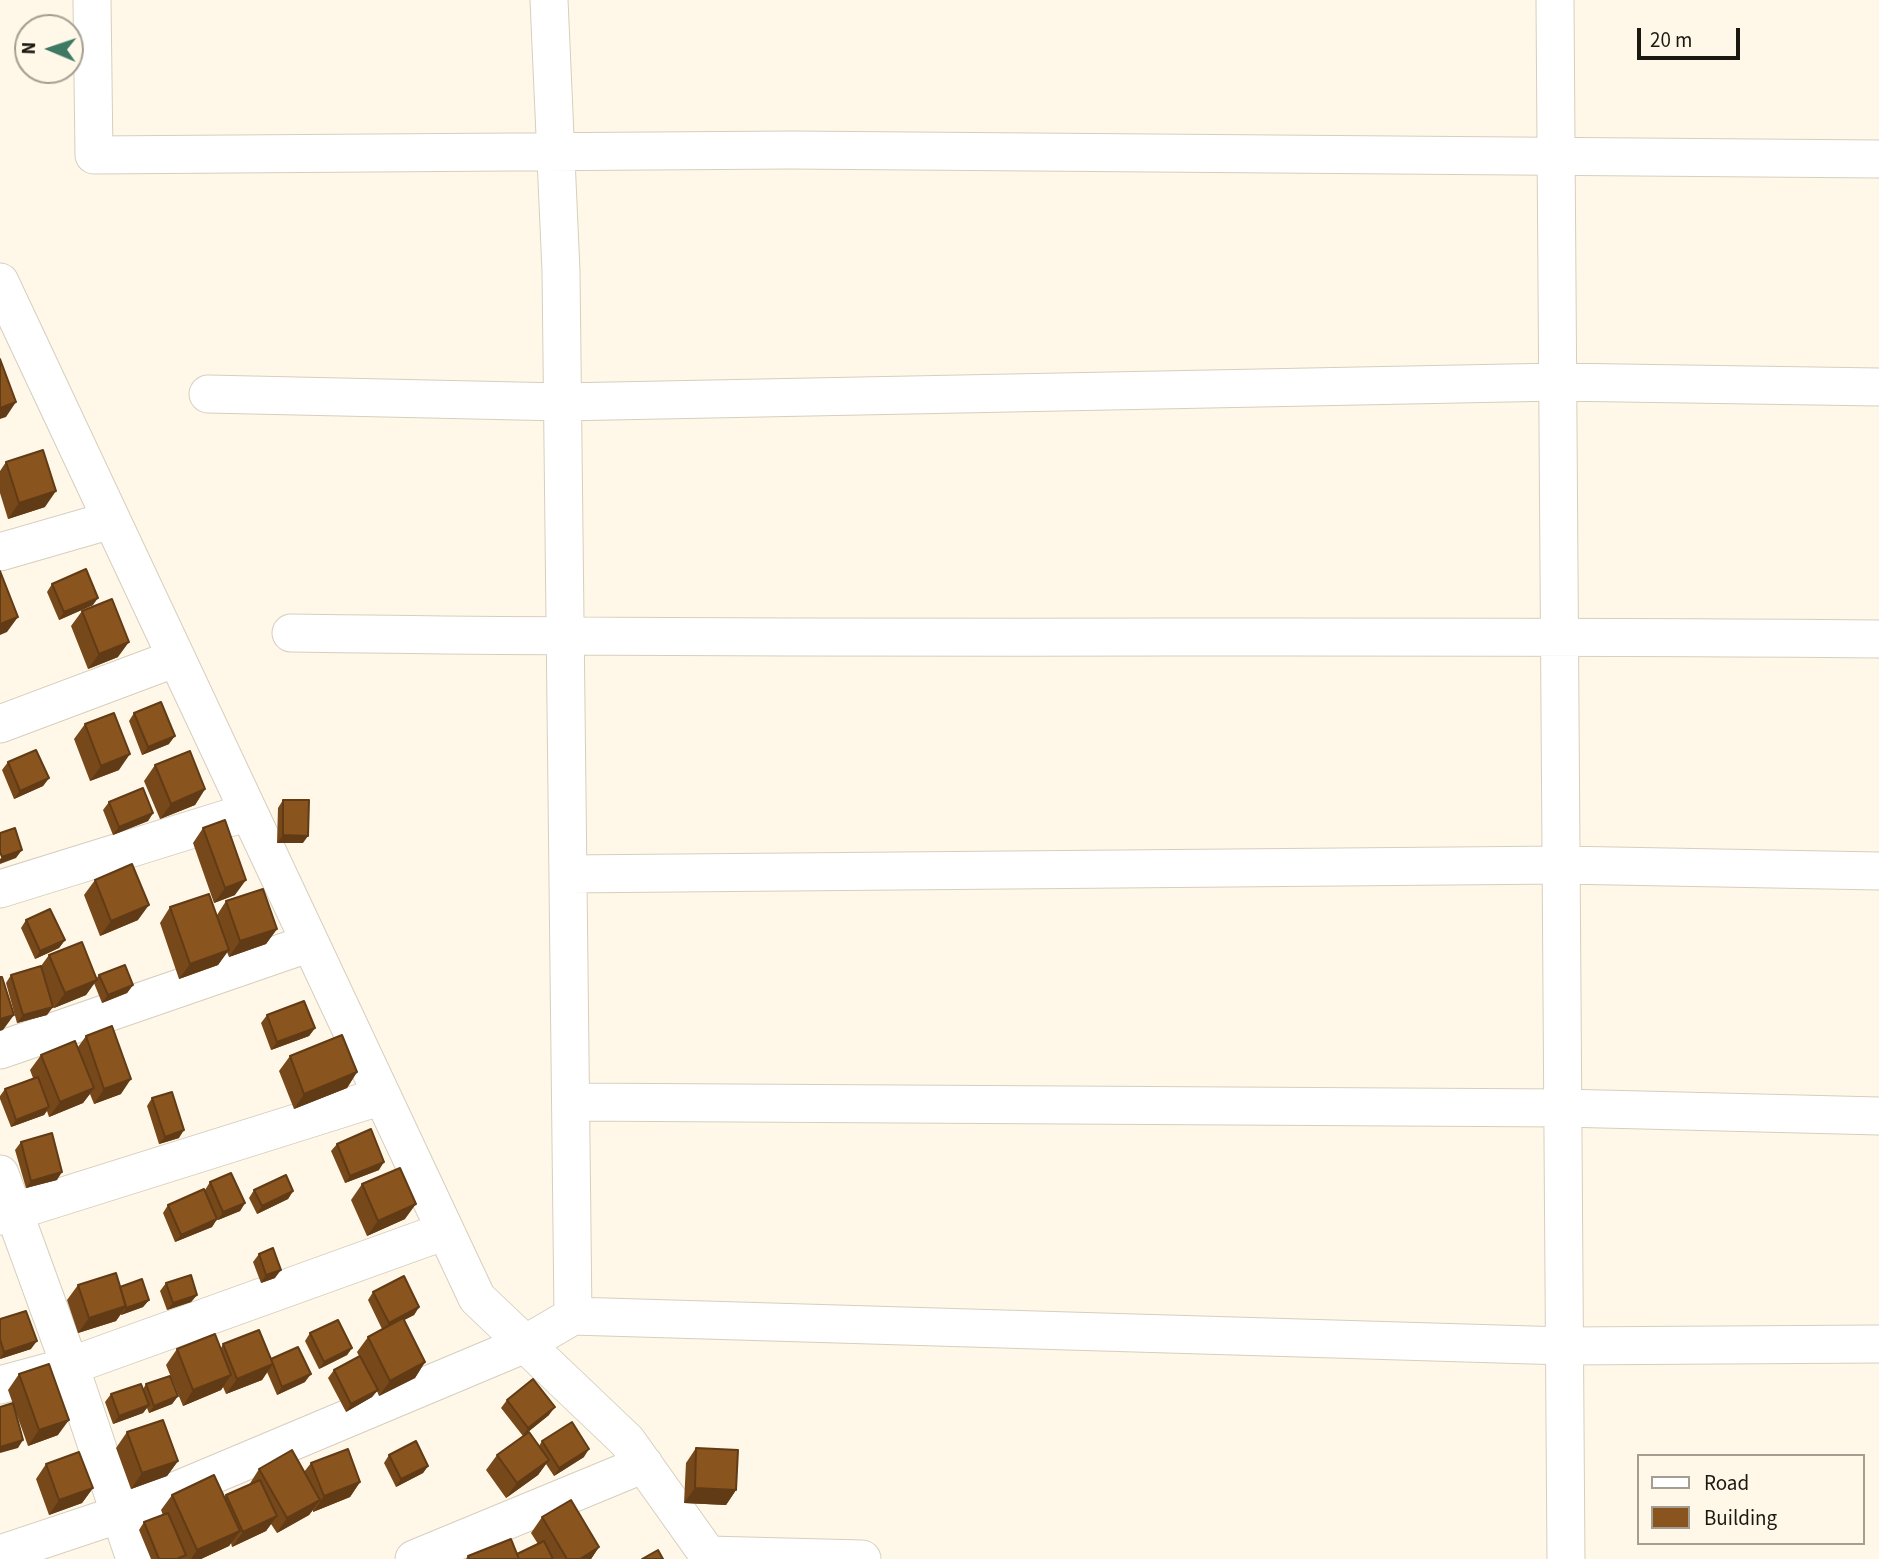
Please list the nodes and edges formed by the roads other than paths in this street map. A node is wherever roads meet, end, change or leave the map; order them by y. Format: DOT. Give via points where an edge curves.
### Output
graph roads {
  1 [pos="92,0"];
  2 [pos="549,0"];
  3 [pos="1555,0"];
  4 [pos="555,152"];
  5 [pos="1557,156"];
  6 [pos="1879,159"];
  7 [pos="0,282"];
  8 [pos="1558,382"];
  9 [pos="1879,387"];
  10 [pos="208,394"];
  11 [pos="562,402"];
  12 [pos="111,520"];
  13 [pos="0,552"];
  14 [pos="291,633"];
  15 [pos="1560,636"];
  16 [pos="565,637"];
  17 [pos="1879,639"];
  18 [pos="176,658"];
  19 [pos="0,724"];
  20 [pos="248,812"];
  21 [pos="1561,864"];
  22 [pos="1879,871"];
  23 [pos="568,874"];
  24 [pos="0,889"];
  25 [pos="310,943"];
  26 [pos="0,1050"];
  27 [pos="382,1096"];
  28 [pos="571,1102"];
  29 [pos="1563,1108"];
  30 [pos="1879,1116"];
  31 [pos="0,1174"];
  32 [pos="7,1214"];
  33 [pos="445,1231"];
  34 [pos="573,1316"];
  35 [pos="1879,1344"];
  36 [pos="526,1345"];
  37 [pos="1564,1346"];
  38 [pos="70,1366"];
  39 [pos="0,1385"];
  40 [pos="644,1464"];
  41 [pos="120,1514"];
  42 [pos="0,1554"];
  43 [pos="710,1557"];
  44 [pos="135,1559"];
  45 [pos="414,1559"];
  46 [pos="862,1559"];
  47 [pos="1566,1559"];
  1 -- 4 [label="street" via="94,155"];
  2 -- 4 [label="street"];
  3 -- 5 [label="street"];
  4 -- 5 [label="street"];
  4 -- 11 [label="street"];
  5 -- 6 [label="street"];
  5 -- 8 [label="street"];
  7 -- 12 [label="street"];
  8 -- 9 [label="street"];
  8 -- 11 [label="street"];
  8 -- 15 [label="street"];
  10 -- 11 [label="street"];
  11 -- 16 [label="street"];
  12 -- 13 [label="street"];
  12 -- 18 [label="street"];
  14 -- 16 [label="street"];
  15 -- 16 [label="street"];
  15 -- 17 [label="street"];
  15 -- 21 [label="street"];
  16 -- 23 [label="street"];
  18 -- 19 [label="street"];
  18 -- 20 [label="street"];
  20 -- 24 [label="street"];
  20 -- 25 [label="street"];
  21 -- 22 [label="street"];
  21 -- 23 [label="street"];
  21 -- 29 [label="street"];
  23 -- 28 [label="street"];
  25 -- 26 [label="street"];
  25 -- 27 [label="street"];
  27 -- 32 [label="street"];
  27 -- 33 [label="street"];
  28 -- 29 [label="street"];
  28 -- 34 [label="street"];
  29 -- 30 [label="street"];
  29 -- 37 [label="street"];
  31 -- 32 [label="street"];
  32 -- 38 [label="street"];
  33 -- 36 [label="street" via="477,1298"];
  33 -- 38 [label="street"];
  34 -- 36 [label="street"];
  34 -- 37 [label="street"];
  35 -- 37 [label="street"];
  36 -- 40 [label="street" via="627,1441"];
  36 -- 41 [label="street"];
  37 -- 47 [label="street"];
  38 -- 39 [label="street"];
  38 -- 41 [label="street"];
  40 -- 43 [label="street"];
  40 -- 45 [label="street"];
  41 -- 42 [label="street"];
  41 -- 44 [label="street"];
  43 -- 46 [label="street"];
}
